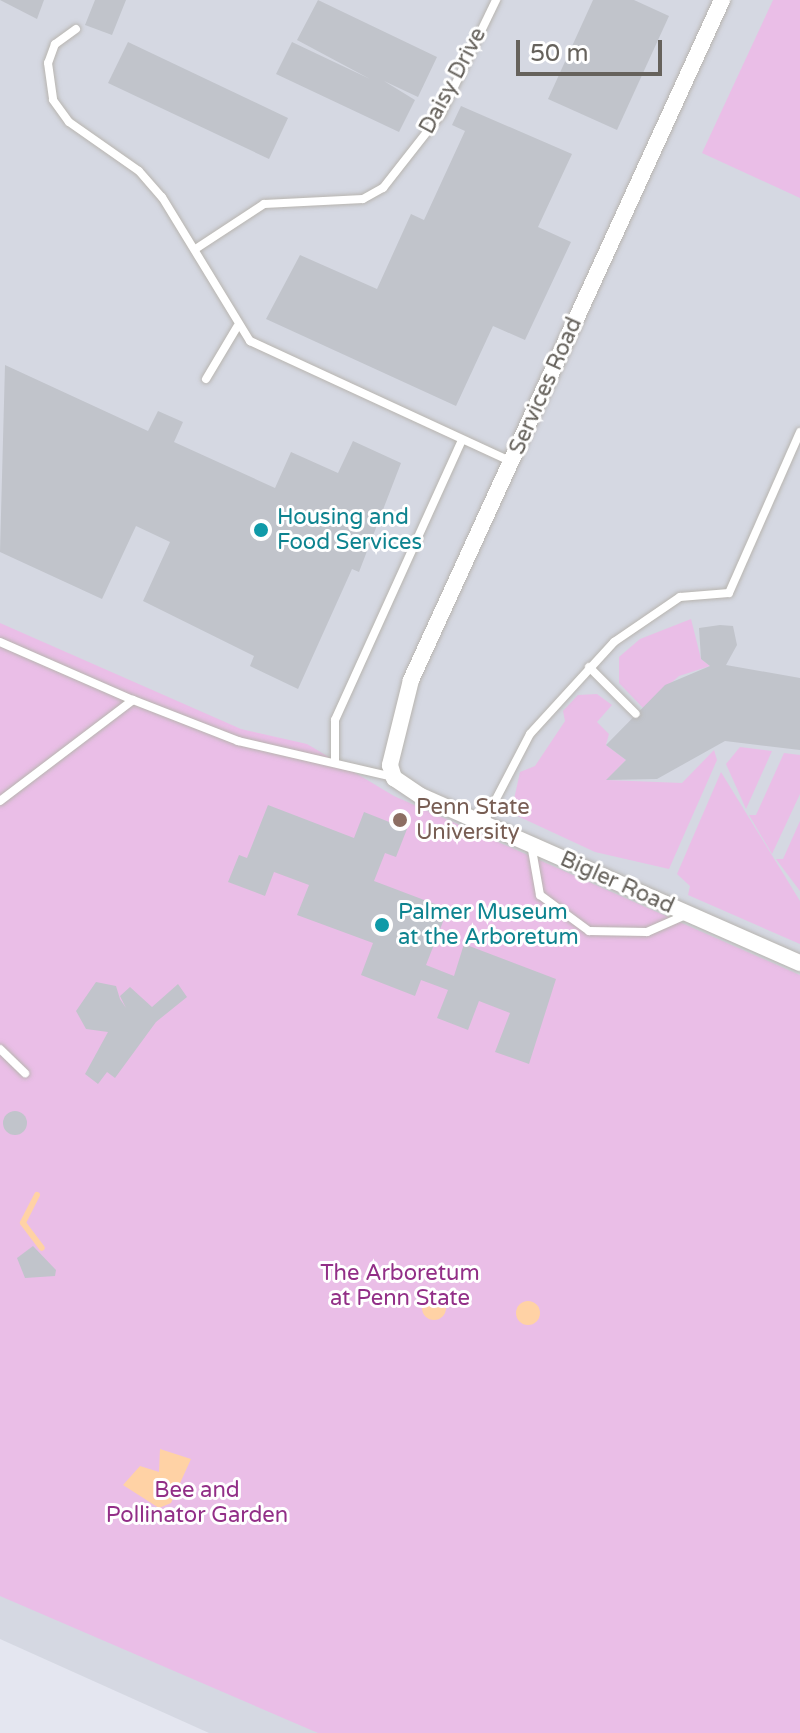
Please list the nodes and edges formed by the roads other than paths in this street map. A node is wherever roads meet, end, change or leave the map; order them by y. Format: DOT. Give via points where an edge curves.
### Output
graph roads {
  1 [pos="496,0"];
  2 [pos="716,2"];
  3 [pos="76,29"];
  4 [pos="197,248"];
  5 [pos="237,327"];
  6 [pos="206,379"];
  7 [pos="800,432"];
  8 [pos="462,440"];
  9 [pos="512,462"];
  10 [pos="0,642"];
  11 [pos="589,667"];
  12 [pos="133,700"];
  13 [pos="636,714"];
  14 [pos="335,760"];
  15 [pos="394,778"];
  16 [pos="0,801"];
  17 [pos="484,822"];
  18 [pos="531,844"];
  19 [pos="689,914"];
  20 [pos="800,963"];
  21 [pos="0,1049"];
  22 [pos="25,1073"];
  1 -- 4 [label="lane, Daisy Drive" via="441,114 383,188 363,199 264,204"];
  2 -- 9 [label="street, Services Road"];
  3 -- 4 [label="lane" via="55,44 48,63 53,100 69,122 139,171"];
  4 -- 5 [label="lane"];
  5 -- 6 [label="lane"];
  5 -- 8 [label="lane" via="265,350"];
  7 -- 11 [label="lane" via="729,593 690,595 660,607"];
  8 -- 9 [label="lane"];
  8 -- 14 [label="lane" via="335,720"];
  9 -- 15 [label="street, Services Road" via="407,688 391,755"];
  10 -- 12 [label="lane"];
  11 -- 13 [label="lane"];
  11 -- 17 [label="lane" via="522,745"];
  12 -- 14 [label="lane" via="238,741"];
  12 -- 16 [label="lane"];
  14 -- 15 [label="lane"];
  15 -- 17 [label="street, Bigler Road"];
  17 -- 18 [label="street, Bigler Road"];
  18 -- 19 [label="street, Bigler Road"];
  18 -- 19 [label="lane" via="540,895 589,931 647,932"];
  19 -- 20 [label="street, Bigler Road"];
  21 -- 22 [label="lane"];
}
